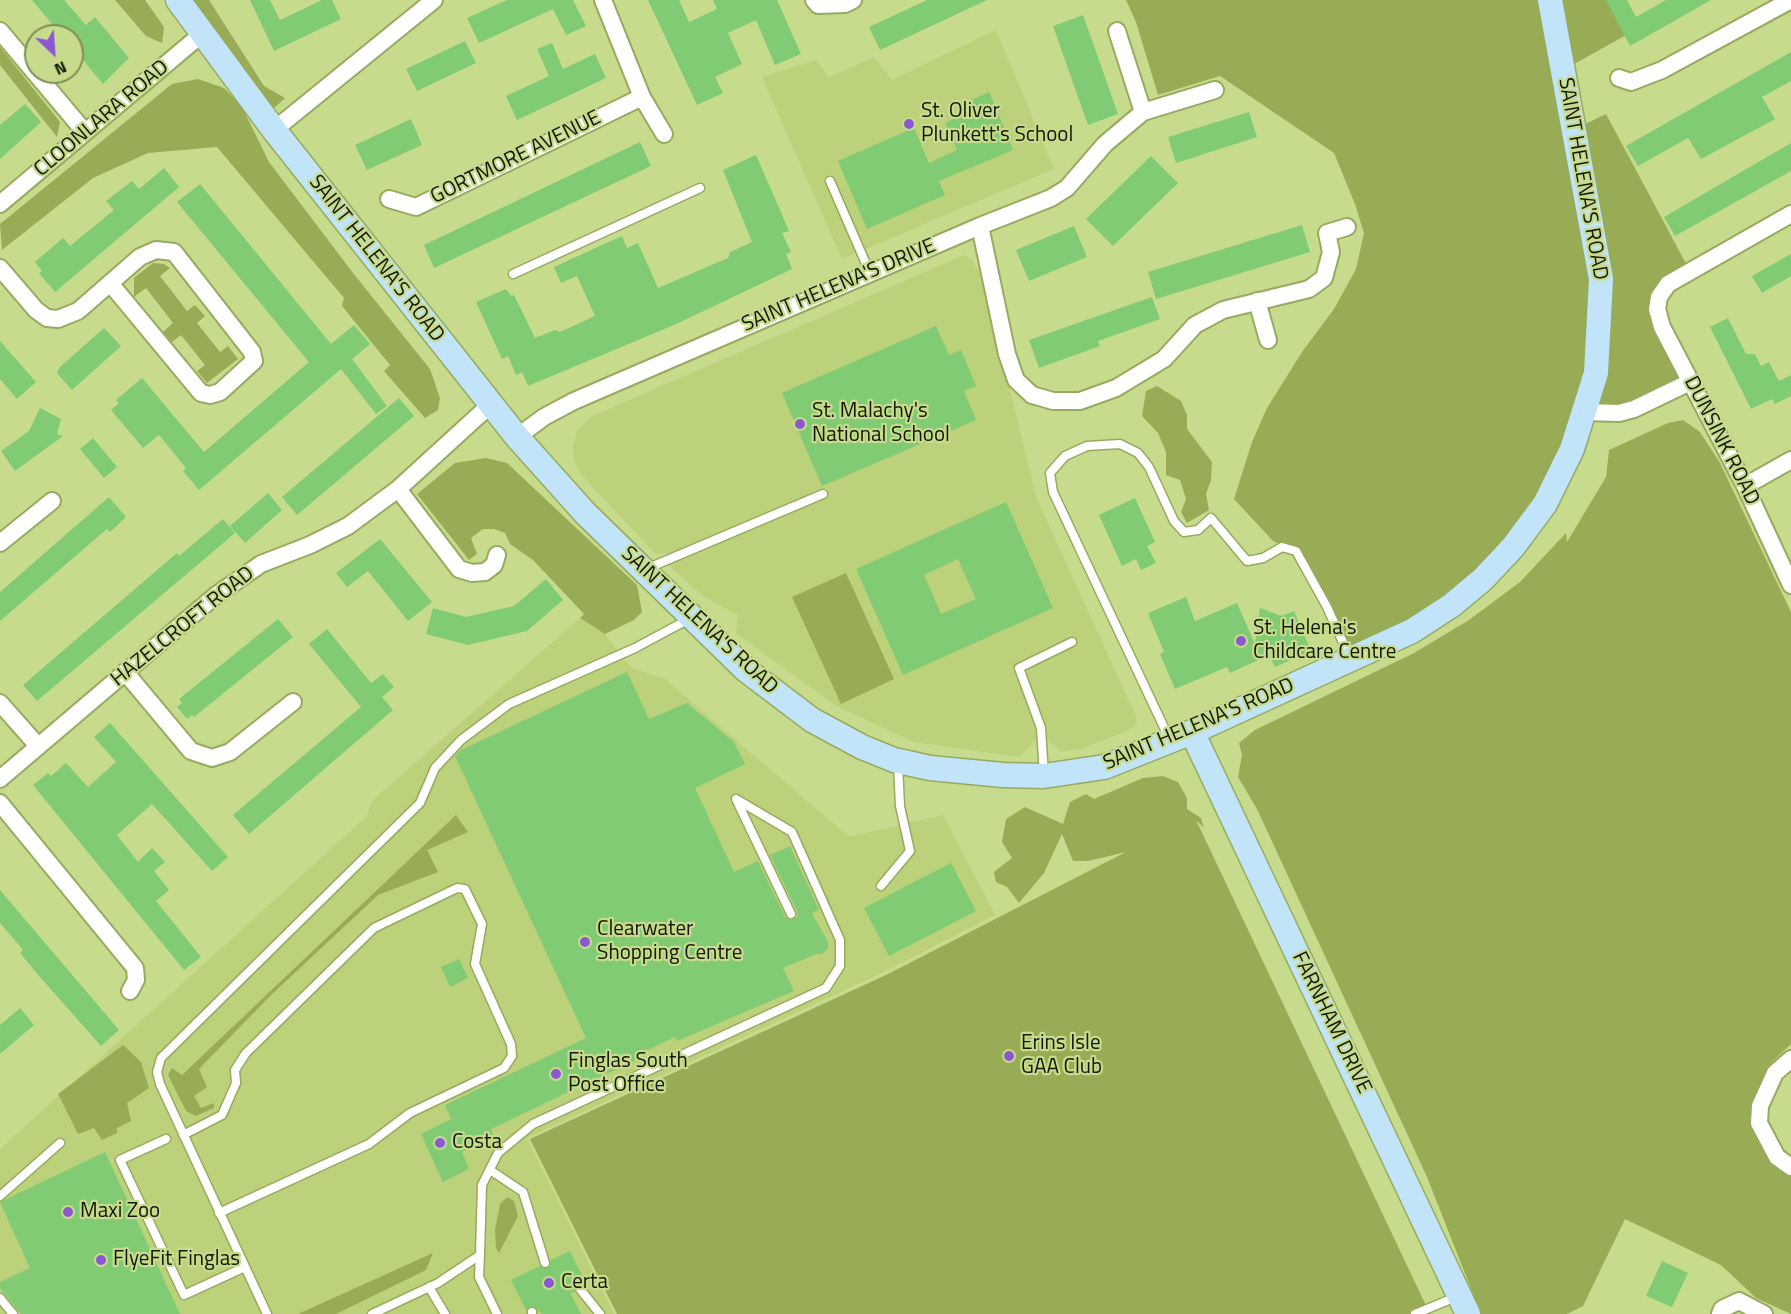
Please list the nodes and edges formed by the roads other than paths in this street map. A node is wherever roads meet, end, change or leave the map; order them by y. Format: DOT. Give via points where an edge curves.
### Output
graph roads {
  1 [pos="178,0"];
  2 [pos="434,0"];
  3 [pos="603,0"];
  4 [pos="814,0"];
  5 [pos="853,0"];
  6 [pos="1550,0"];
  7 [pos="1791,0"];
  8 [pos="1117,31"];
  9 [pos="0,32"];
  10 [pos="203,33"];
  11 [pos="1619,78"];
  12 [pos="1215,90"];
  13 [pos="642,97"];
  14 [pos="1143,112"];
  15 [pos="274,130"];
  16 [pos="84,132"];
  17 [pos="664,134"];
  18 [pos="830,181"];
  19 [pos="700,188"];
  20 [pos="389,199"];
  21 [pos="0,204"];
  22 [pos="1791,214"];
  23 [pos="980,226"];
  24 [pos="1347,227"];
  25 [pos="0,268"];
  26 [pos="870,273"];
  27 [pos="513,274"];
  28 [pos="110,283"];
  29 [pos="1257,302"];
  30 [pos="1268,340"];
  31 [pos="1690,382"];
  32 [pos="490,405"];
  33 [pos="1585,412"];
  34 [pos="517,437"];
  35 [pos="1791,460"];
  36 [pos="1744,486"];
  37 [pos="398,489"];
  38 [pos="823,494"];
  39 [pos="52,501"];
  40 [pos="0,543"];
  41 [pos="497,555"];
  42 [pos="642,570"];
  43 [pos="1791,585"];
  44 [pos="691,618"];
  45 [pos="1072,642"];
  46 [pos="1351,660"];
  47 [pos="125,672"];
  48 [pos="293,702"];
  49 [pos="0,703"];
  50 [pos="1182,736"];
  51 [pos="38,746"];
  52 [pos="897,761"];
  53 [pos="1044,776"];
  54 [pos="0,779"];
  55 [pos="0,803"];
  56 [pos="881,886"];
  57 [pos="791,914"];
  58 [pos="130,991"];
  59 [pos="1791,1059"];
  60 [pos="183,1135"];
  61 [pos="166,1139"];
  62 [pos="60,1143"];
  63 [pos="1791,1167"];
  64 [pos="490,1170"];
  65 [pos="0,1196"];
  66 [pos="219,1213"];
  67 [pos="480,1255"];
  68 [pos="545,1263"];
  69 [pos="244,1267"];
  70 [pos="429,1287"];
  71 [pos="580,1289"];
  72 [pos="0,1298"];
  73 [pos="1464,1305"];
  74 [pos="13,1314"];
  75 [pos="267,1314"];
  76 [pos="372,1314"];
  77 [pos="445,1314"];
  78 [pos="497,1314"];
  79 [pos="600,1314"];
  80 [pos="1415,1314"];
  81 [pos="1720,1314"];
  82 [pos="1764,1314"];
  1 -- 10 [label="street, SAINT HELENA'S ROAD"];
  2 -- 15 [label="street"];
  3 -- 13 [label="street"];
  4 -- 5 [label="street" via="818,5"];
  6 -- 33 [label="street, SAINT HELENA'S ROAD" via="1601,279 1596,373"];
  7 -- 11 [label="street" via="1662,70 1631,82"];
  8 -- 14 [label="street"];
  9 -- 16 [label="street"];
  10 -- 15 [label="street, SAINT HELENA'S ROAD"];
  10 -- 16 [label="street, CLOONLARA ROAD"];
  12 -- 14 [label="street, SAINT HELENA'S DRIVE"];
  13 -- 17 [label="street"];
  13 -- 20 [label="street, GORTMORE AVENUE" via="416,207"];
  14 -- 23 [label="street, SAINT HELENA'S DRIVE" via="1105,144 1067,188"];
  15 -- 32 [label="street, SAINT HELENA'S ROAD"];
  16 -- 21 [label="street, CLOONLARA ROAD"];
  18 -- 26 [label="lane"];
  19 -- 27 [label="lane"];
  22 -- 31 [label="street, DUNSINK ROAD" via="1668,284 1659,297 1662,327"];
  23 -- 26 [label="street, SAINT HELENA'S DRIVE"];
  23 -- 29 [label="street" via="1016,380 1032,395 1053,401 1080,401 1116,388 1164,359 1195,325 1223,310"];
  24 -- 29 [label="street" via="1327,233 1331,252 1324,278 1309,289"];
  25 -- 28 [label="street" via="47,318 70,316"];
  26 -- 34 [label="street, SAINT HELENA'S DRIVE" via="574,401"];
  28 -- 28 [label="street" via="140,257 156,250 174,252 252,352 254,361 220,392 201,393"];
  29 -- 30 [label="street"];
  31 -- 33 [label="street" via="1635,409 1619,413"];
  31 -- 36 [label="street, DUNSINK ROAD"];
  32 -- 34 [label="street, SAINT HELENA'S ROAD"];
  32 -- 37 [label="street, HAZELCROFT ROAD"];
  33 -- 46 [label="street, SAINT HELENA'S ROAD" via="1545,504 1514,547 1452,605 1412,631"];
  34 -- 42 [label="street, SAINT HELENA'S ROAD"];
  35 -- 36 [label="street"];
  36 -- 43 [label="street, DUNSINK ROAD"];
  37 -- 41 [label="street" via="459,569 485,572 494,565"];
  37 -- 47 [label="street, HAZELCROFT ROAD" via="348,526 261,564 215,596"];
  38 -- 42 [label="lane"];
  39 -- 40 [label="street"];
  42 -- 44 [label="street, SAINT HELENA'S ROAD"];
  44 -- 52 [label="street, SAINT HELENA'S ROAD" via="766,687 812,720"];
  44 -- 60 [label="lane" via="635,648 509,704 461,740 435,768 420,803 160,1058 160,1084"];
  45 -- 53 [label="lane" via="1018,668 1041,728"];
  46 -- 50 [label="street, SAINT HELENA'S ROAD"];
  46 -- 50 [label="lane" via="1296,551 1282,547 1263,558 1247,561 1211,518 1198,530 1184,532 1174,521 1149,467 1138,453 1120,444 1087,446 1065,456 1050,472 1053,492"];
  47 -- 48 [label="street" via="191,751 212,758 230,752"];
  47 -- 51 [label="street, HAZELCROFT ROAD"];
  49 -- 51 [label="street"];
  50 -- 53 [label="street, SAINT HELENA'S ROAD" via="1104,767"];
  50 -- 73 [label="street, FARNHAM DRIVE"];
  51 -- 54 [label="street, HAZELCROFT ROAD"];
  52 -- 53 [label="street, SAINT HELENA'S ROAD" via="930,768"];
  52 -- 56 [label="lane" via="900,806 910,851"];
  55 -- 58 [label="street" via="135,968 136,980"];
  57 -- 64 [label="lane" via="736,799 792,832 840,940 840,966 826,988 533,1124 498,1153"];
  59 -- 63 [label="street" via="1775,1073 1760,1106 1759,1124 1777,1157"];
  60 -- 66 [label="lane"];
  60 -- 66 [label="lane" via="222,1115 236,1083 235,1070 246,1053 374,928 457,888 465,889 482,924 476,964 511,1044 512,1056 504,1068 410,1113 369,1144"];
  61 -- 69 [label="lane" via="120,1160 184,1295"];
  62 -- 65 [label="lane"];
  64 -- 67 [label="lane" via="482,1185"];
  64 -- 68 [label="lane" via="523,1192"];
  66 -- 69 [label="lane"];
  67 -- 70 [label="lane"];
  67 -- 78 [label="lane" via="479,1278"];
  69 -- 75 [label="lane"];
  70 -- 76 [label="lane"];
  70 -- 77 [label="lane"];
  71 -- 79 [label="lane"];
  72 -- 74 [label="lane"];
  73 -- 80 [label="lane"];
  81 -- 82 [label="street" via="1739,1301"];
}
